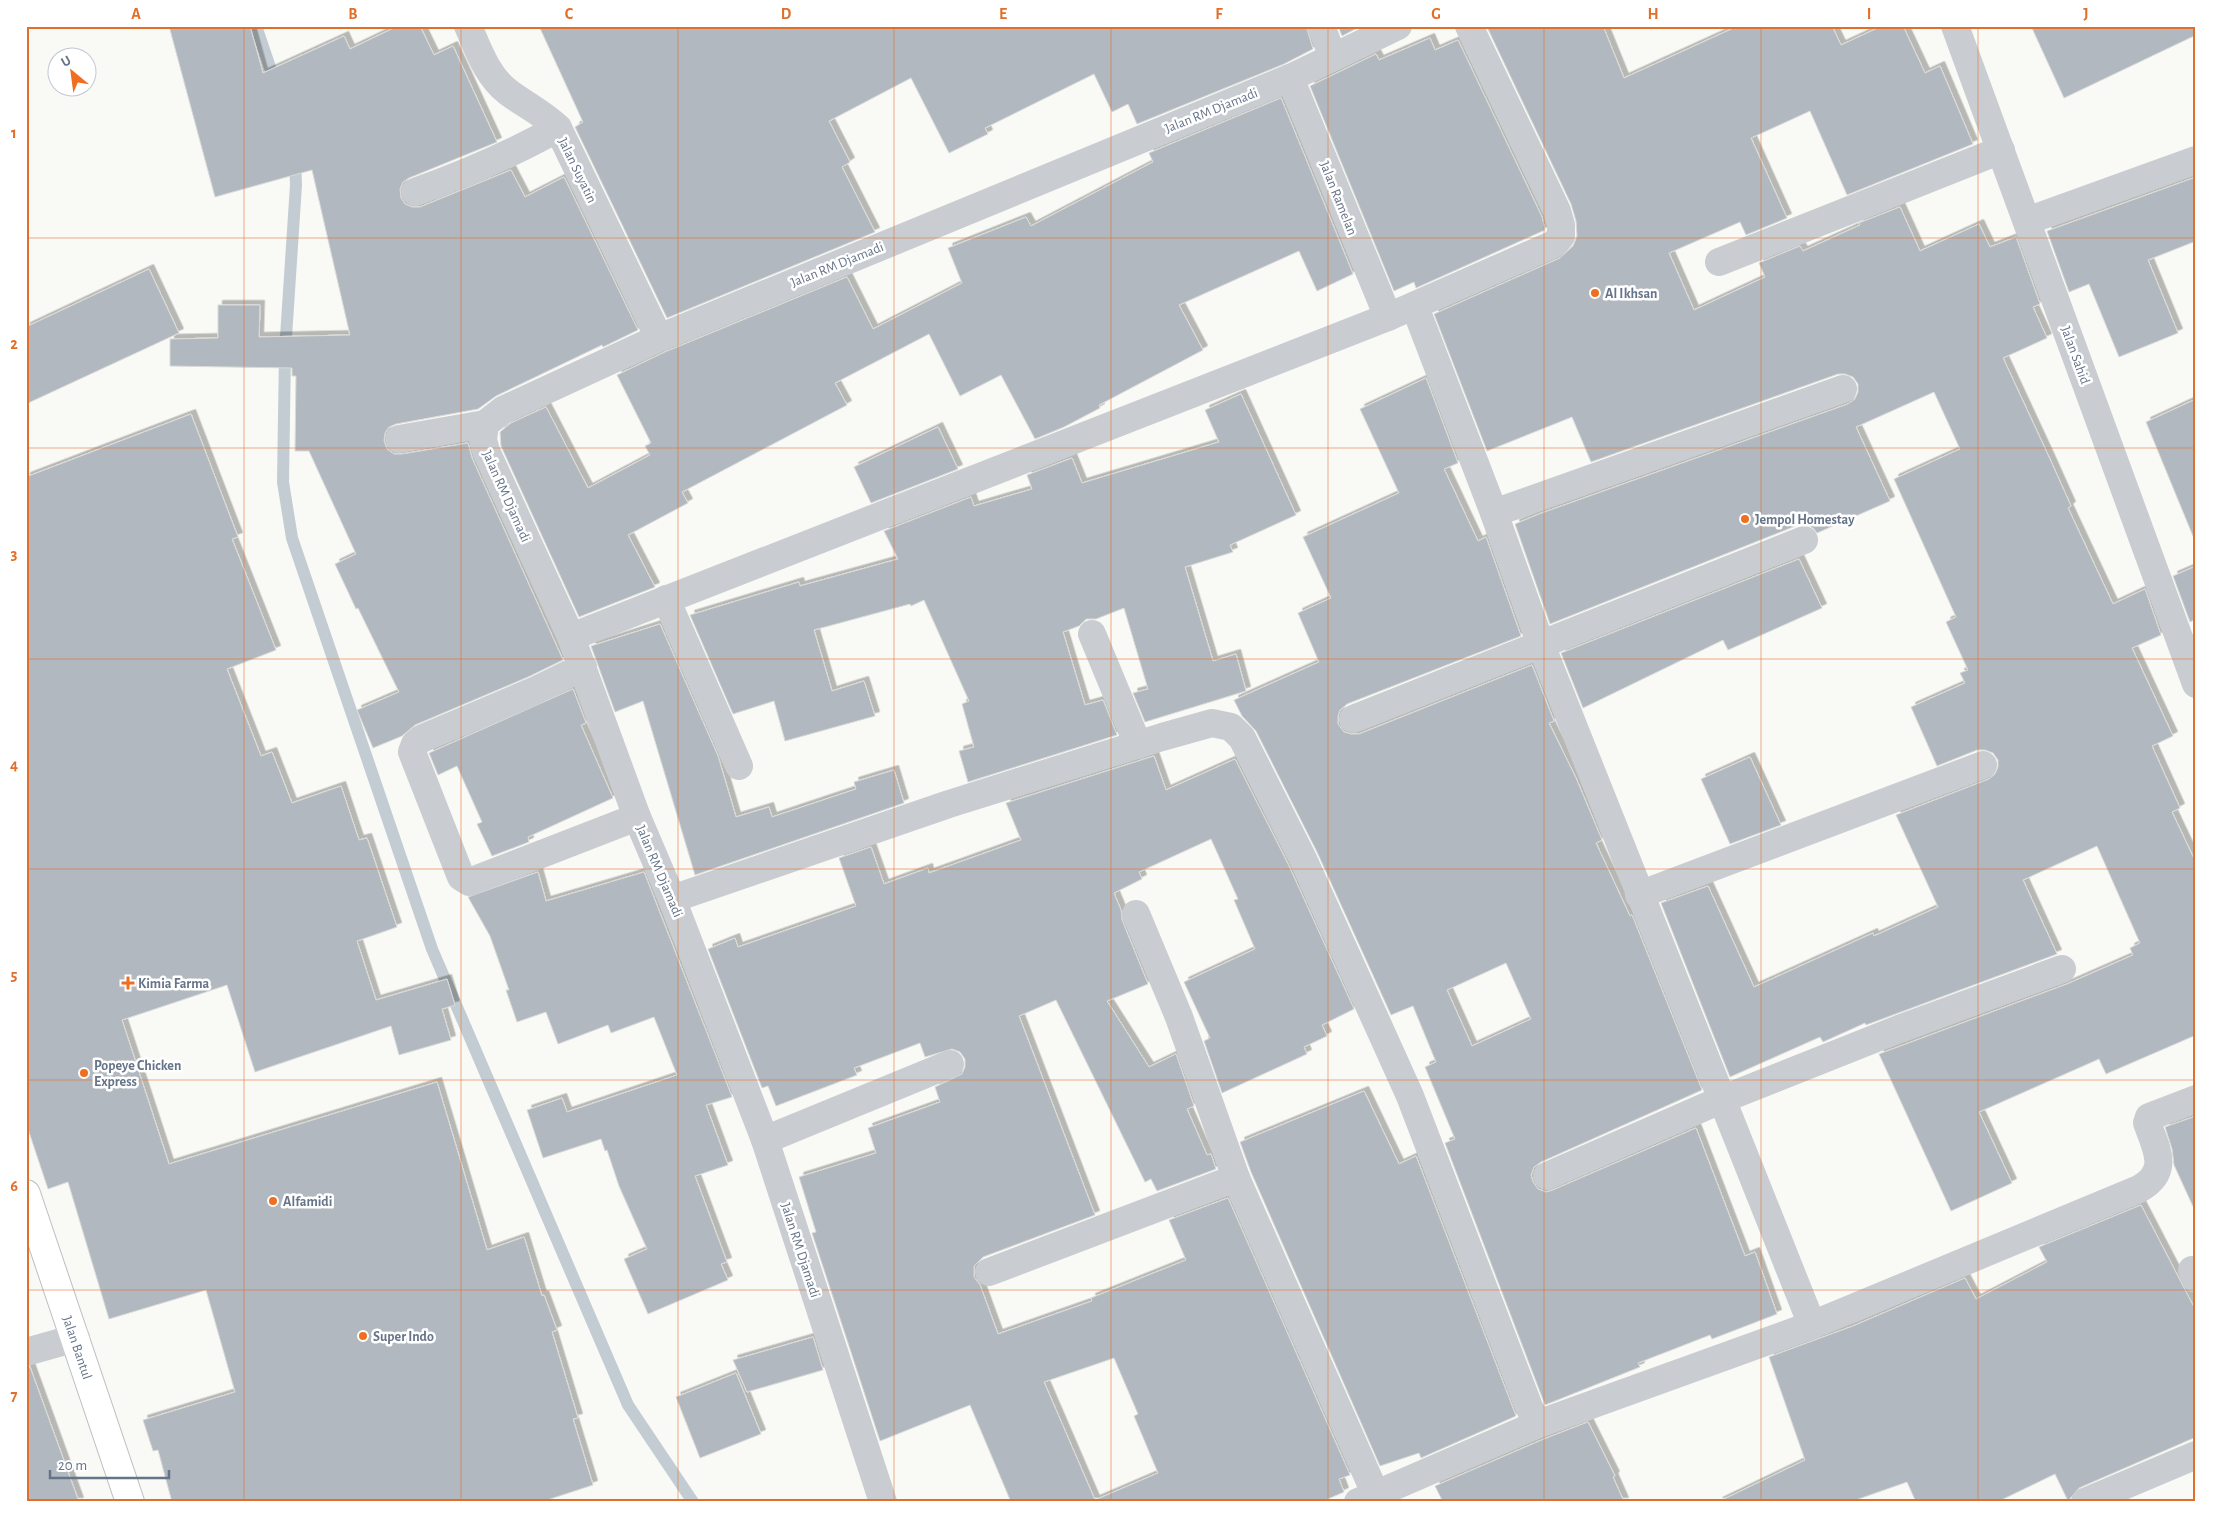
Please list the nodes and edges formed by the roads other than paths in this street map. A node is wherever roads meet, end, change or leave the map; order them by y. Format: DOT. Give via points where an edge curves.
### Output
graph roads {
  1 [pos="468,26"];
  2 [pos="1320,26"];
  3 [pos="1398,26"];
  4 [pos="1469,26"];
  5 [pos="1955,26"];
  6 [pos="1333,57"];
  7 [pos="1290,78"];
  8 [pos="558,128"];
  9 [pos="2001,150"];
  10 [pos="2196,160"];
  11 [pos="415,192"];
  12 [pos="2027,221"];
  13 [pos="1719,262"];
  14 [pos="1415,306"];
  15 [pos="1388,317"];
  16 [pos="658,338"];
  17 [pos="1843,389"];
  18 [pos="485,424"];
  19 [pos="400,439"];
  20 [pos="1494,513"];
  21 [pos="1804,540"];
  22 [pos="666,599"];
  23 [pos="1092,634"];
  24 [pos="571,637"];
  25 [pos="1541,645"];
  26 [pos="583,667"];
  27 [pos="2193,667"];
  28 [pos="1353,719"];
  29 [pos="1138,745"];
  30 [pos="1983,765"];
  31 [pos="739,766"];
  32 [pos="637,817"];
  33 [pos="1639,895"];
  34 [pos="672,898"];
  35 [pos="1136,914"];
  36 [pos="2062,969"];
  37 [pos="950,1064"];
  38 [pos="2196,1099"];
  39 [pos="1723,1100"];
  40 [pos="766,1140"];
  41 [pos="1547,1176"];
  42 [pos="1236,1178"];
  43 [pos="26,1194"];
  44 [pos="989,1272"];
  45 [pos="1812,1326"];
  46 [pos="76,1338"];
  47 [pos="26,1352"];
  48 [pos="1538,1424"];
  49 [pos="2196,1455"];
  50 [pos="1371,1499"];
  51 [pos="130,1502"];
  52 [pos="883,1502"];
  53 [pos="2085,1502"];
  1 -- 8 [label="street, Jalan Suyatin" via="481,57 506,91 545,115"];
  2 -- 6 [label="street"];
  3 -- 6 [label="street, Jalan RM Djamadi"];
  4 -- 14 [label="street" via="1548,190 1559,218 1561,236 1544,250"];
  5 -- 9 [label="street, Jalan Sahid"];
  6 -- 7 [label="street, Jalan RM Djamadi"];
  7 -- 15 [label="street, Jalan Ramelan"];
  7 -- 16 [label="street, Jalan RM Djamadi"];
  8 -- 11 [label="street" via="494,161"];
  8 -- 16 [label="street, Jalan Suyatin"];
  9 -- 12 [label="street, Jalan Sahid"];
  9 -- 13 [label="street"];
  10 -- 12 [label="street"];
  12 -- 27 [label="street, Jalan Sahid"];
  14 -- 15 [label="street"];
  14 -- 20 [label="street"];
  15 -- 22 [label="street"];
  16 -- 18 [label="street, Jalan RM Djamadi" via="503,410"];
  17 -- 20 [label="street"];
  18 -- 19 [label="street"];
  18 -- 24 [label="street, Jalan RM Djamadi" via="483,440 486,451"];
  20 -- 25 [label="street"];
  21 -- 25 [label="street"];
  22 -- 24 [label="street"];
  22 -- 31 [label="street"];
  23 -- 29 [label="street"];
  24 -- 26 [label="street, Jalan RM Djamadi"];
  25 -- 28 [label="street"];
  25 -- 33 [label="street"];
  26 -- 32 [label="street, Jalan RM Djamadi"];
  26 -- 32 [label="street" via="421,740 412,752 461,878 469,882"];
  29 -- 34 [label="street" via="950,804"];
  29 -- 48 [label="street" via="1212,723 1231,728 1242,738 1303,859 1410,1096"];
  30 -- 33 [label="street"];
  32 -- 34 [label="street, Jalan RM Djamadi"];
  33 -- 39 [label="street"];
  34 -- 40 [label="street, Jalan RM Djamadi"];
  35 -- 42 [label="street" via="1179,1017"];
  36 -- 39 [label="street" via="1899,1029"];
  37 -- 40 [label="street"];
  38 -- 45 [label="street" via="2149,1117 2147,1123 2159,1168 2148,1183"];
  39 -- 41 [label="street"];
  39 -- 45 [label="street"];
  40 -- 52 [label="street, Jalan RM Djamadi"];
  42 -- 44 [label="street"];
  42 -- 50 [label="street"];
  43 -- 46 [label="main road, Jalan Bantul"];
  45 -- 48 [label="street"];
  46 -- 47 [label="street"];
  46 -- 51 [label="main road, Jalan Bantul"];
  48 -- 50 [label="street"];
  49 -- 53 [label="street"];
}
